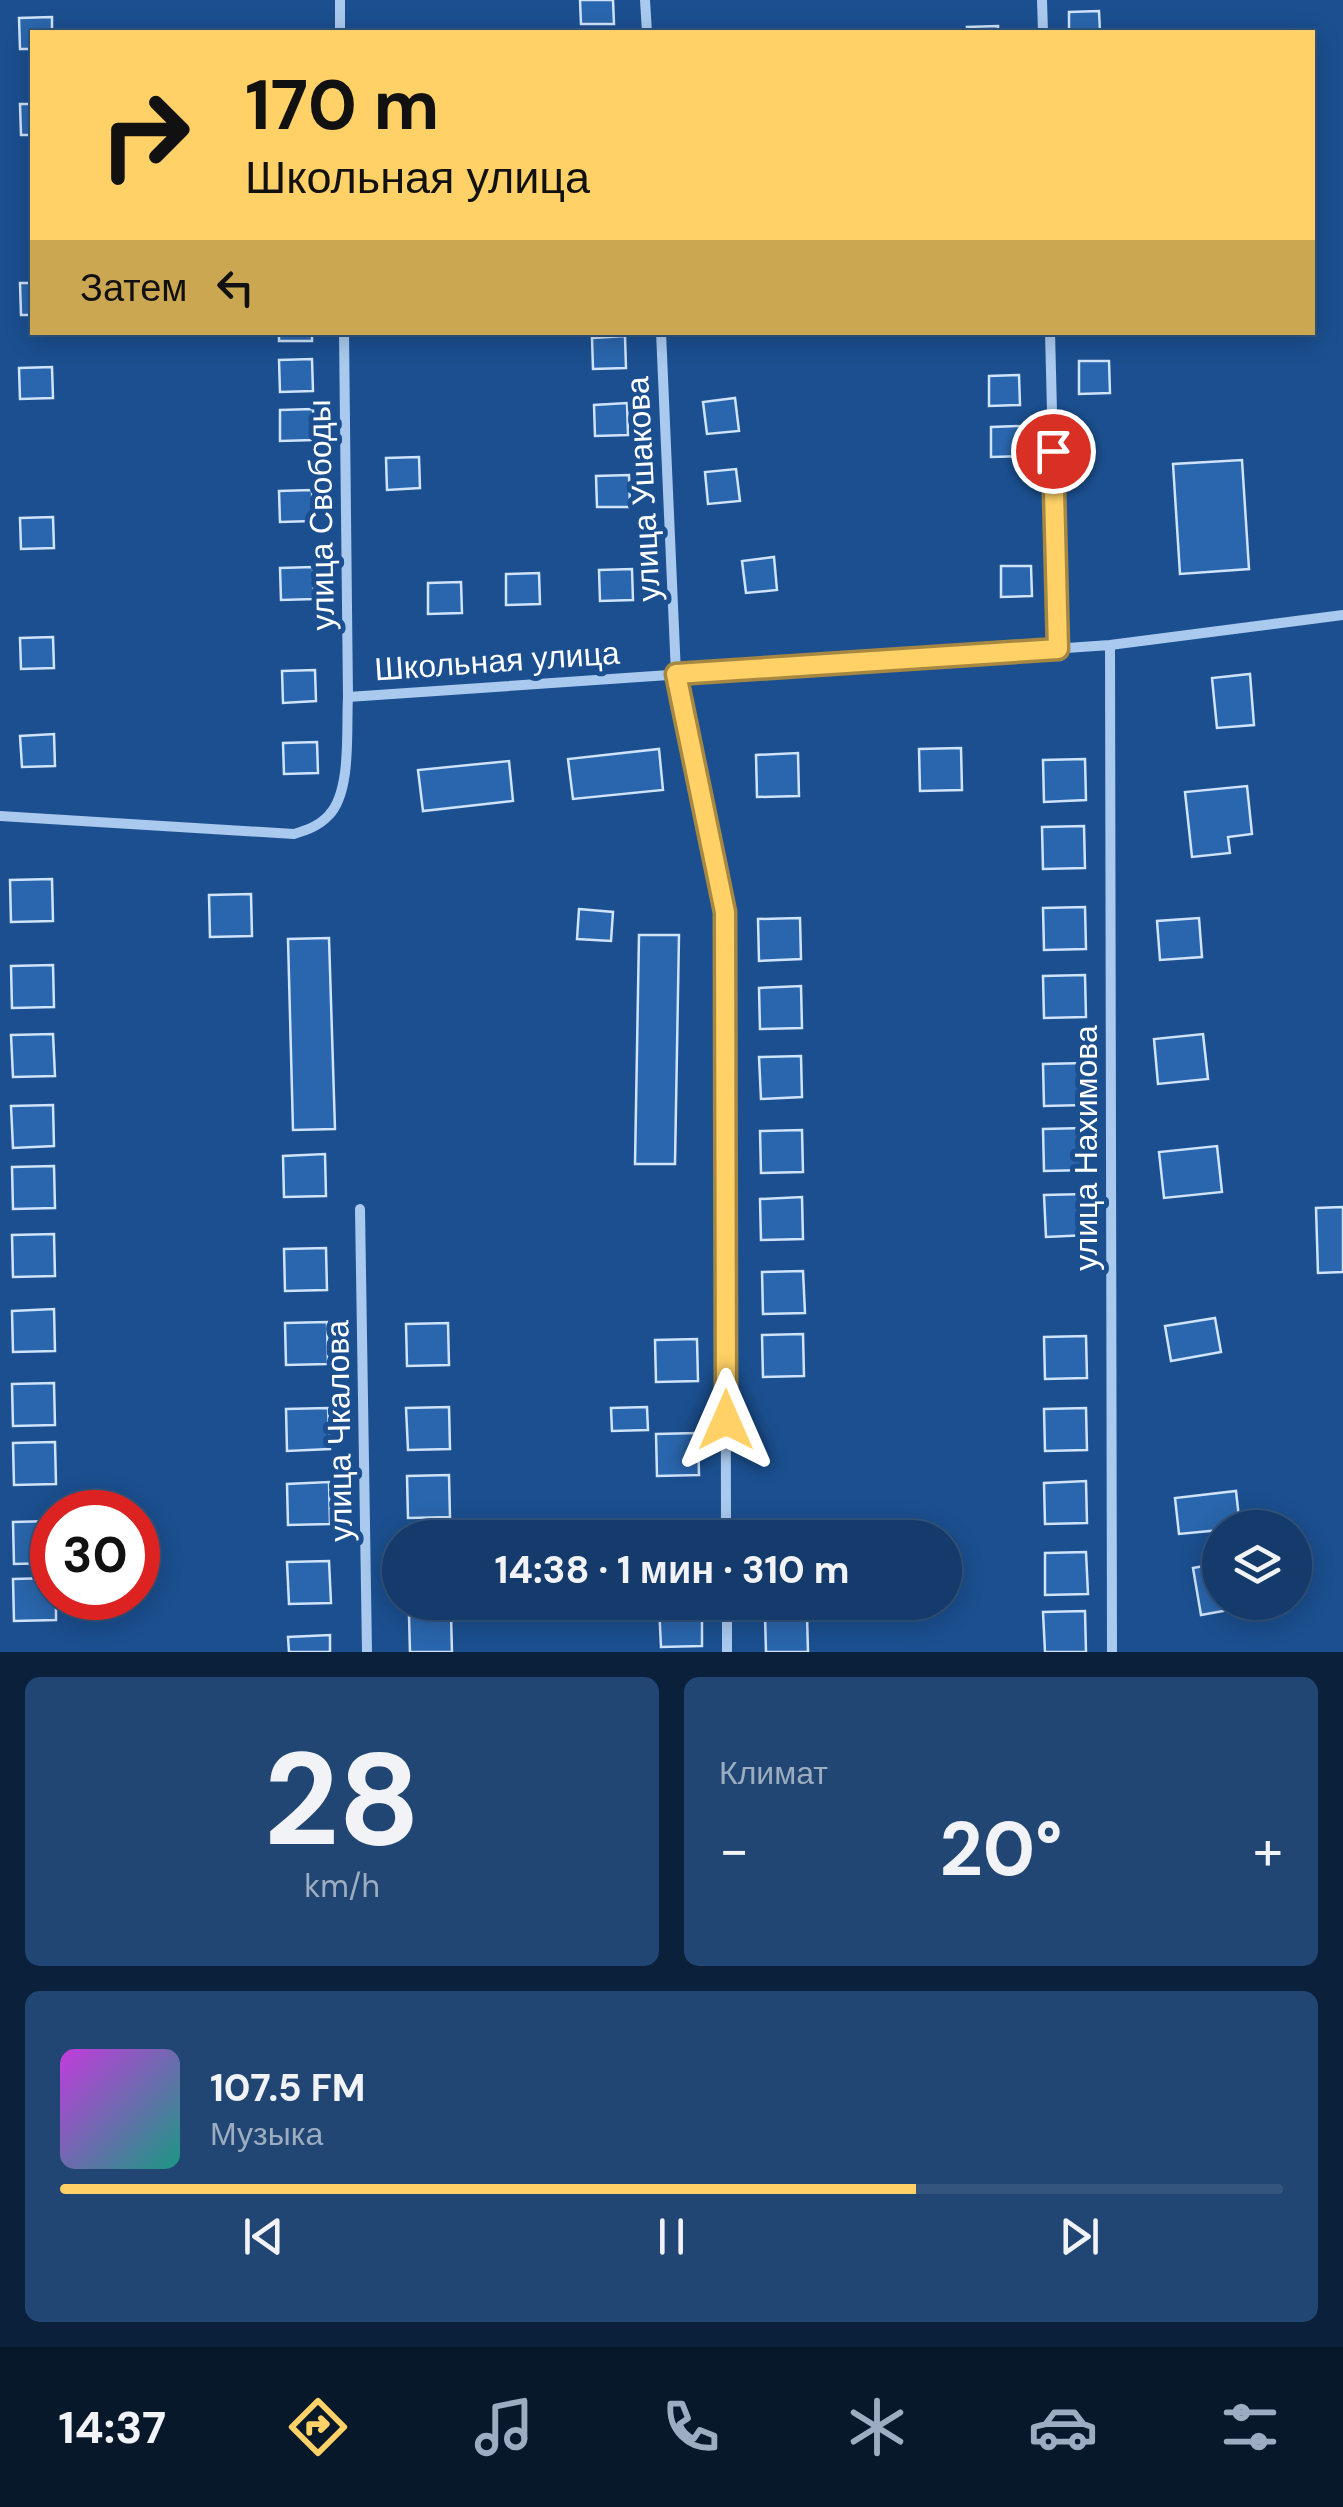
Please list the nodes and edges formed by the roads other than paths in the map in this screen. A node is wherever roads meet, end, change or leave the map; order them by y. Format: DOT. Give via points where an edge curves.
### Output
graph roads {
  1 [pos="340,0"];
  2 [pos="645,0"];
  3 [pos="1042,0"];
  4 [pos="340,30"];
  5 [pos="647,30"];
  6 [pos="1043,30"];
  7 [pos="344,335"];
  8 [pos="661,335"];
  9 [pos="1050,335"];
  10 [pos="1343,615"];
  11 [pos="1110,645"];
  12 [pos="1058,649"];
  13 [pos="676,674"];
  14 [pos="348,697"];
  15 [pos="0,816"];
  16 [pos="360,1209"];
  17 [pos="726,1520"];
  18 [pos="726,1620"];
  19 [pos="367,1652"];
  20 [pos="726,1652"];
  21 [pos="1112,1652"];
  1 -- 4 [label="street"];
  2 -- 5 [label="street"];
  3 -- 6 [label="street"];
  7 -- 14 [label="street, улица Свободы"];
  8 -- 13 [label="street, улица Ушакова"];
  9 -- 12 [label="street"];
  10 -- 11 [label="street, Школьная улица"];
  11 -- 12 [label="street, Школьная улица"];
  11 -- 21 [label="street, улица Нахимова"];
  12 -- 13 [label="street, Школьная улица"];
  13 -- 14 [label="street, Школьная улица"];
  13 -- 17 [label="street, улица Ушакова" via="725,912"];
  14 -- 15 [label="street, Школьная улица" via="341,796 314,827 294,834"];
  16 -- 19 [label="street, улица Чкалова"];
  18 -- 20 [label="street"];
}
